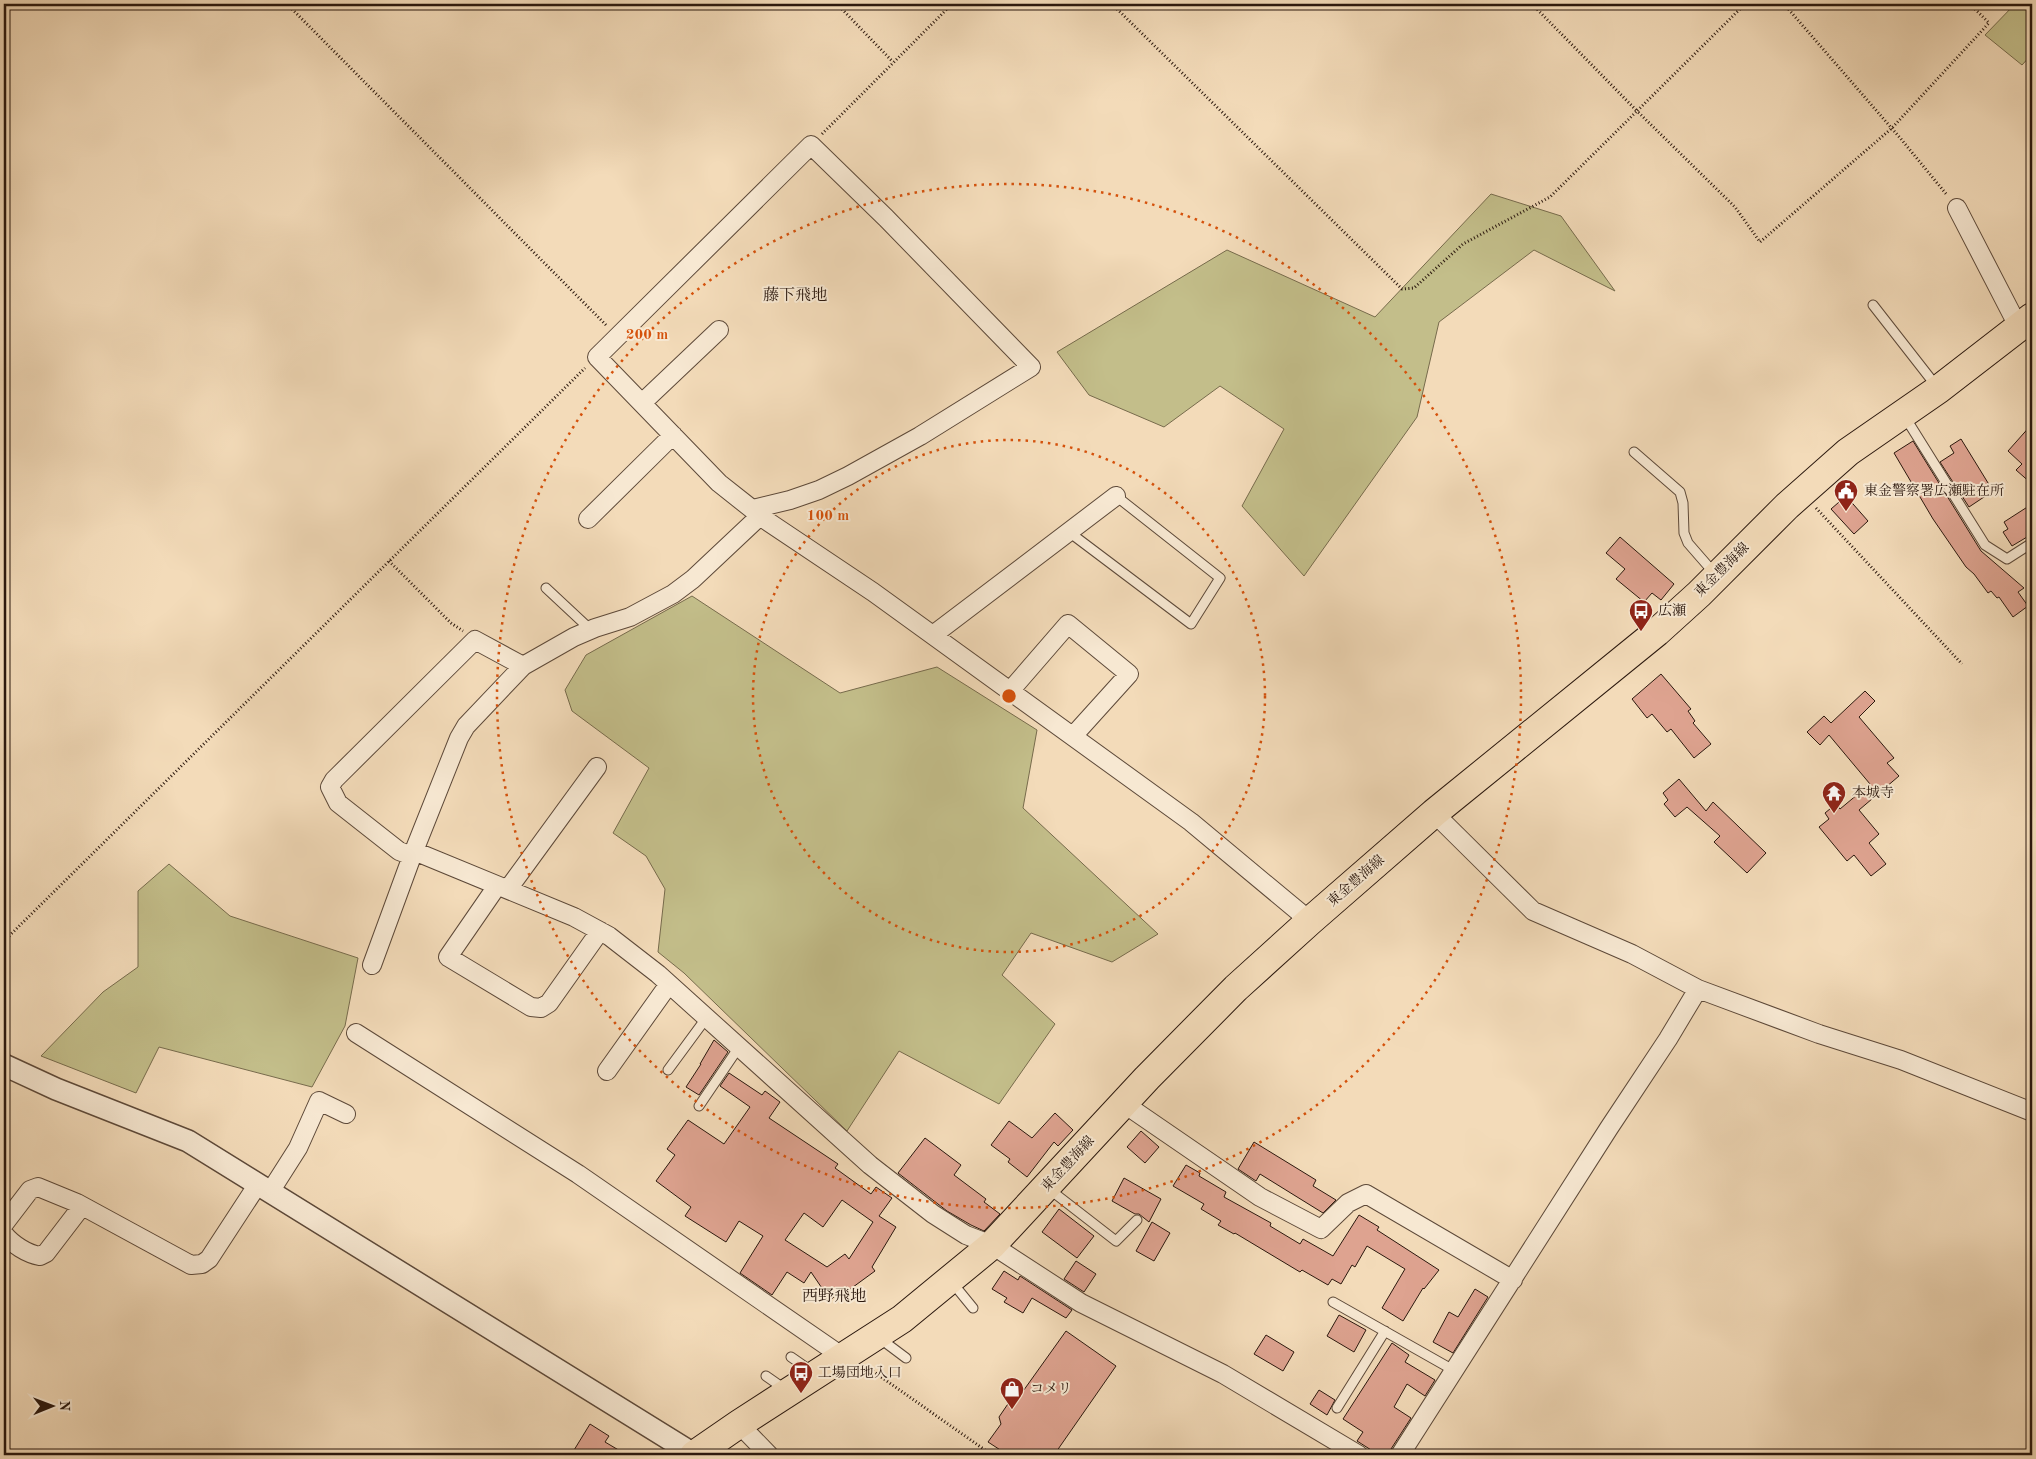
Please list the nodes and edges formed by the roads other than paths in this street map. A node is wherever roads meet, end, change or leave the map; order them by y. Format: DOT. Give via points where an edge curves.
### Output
graph roads {
  1 [pos="1957,208"];
  2 [pos="1873,305"];
  3 [pos="2026,323"];
  4 [pos="719,330"];
  5 [pos="1939,389"];
  6 [pos="642,403"];
  7 [pos="1903,414"];
  8 [pos="673,435"];
  9 [pos="1634,452"];
  10 [pos="1116,496"];
  11 [pos="757,512"];
  12 [pos="588,520"];
  13 [pos="1069,532"];
  14 [pos="2032,543"];
  15 [pos="1717,576"];
  16 [pos="546,588"];
  17 [pos="590,630"];
  18 [pos="933,635"];
  19 [pos="523,666"];
  20 [pos="1010,690"];
  21 [pos="1073,736"];
  22 [pos="597,767"];
  23 [pos="1434,813"];
  24 [pos="413,853"];
  25 [pos="503,887"];
  26 [pos="1310,921"];
  27 [pos="600,931"];
  28 [pos="372,965"];
  29 [pos="669,984"];
  30 [pos="1698,990"];
  31 [pos="707,1018"];
  32 [pos="356,1033"];
  33 [pos="740,1047"];
  34 [pos="4,1065"];
  35 [pos="668,1070"];
  36 [pos="607,1071"];
  37 [pos="1123,1103"];
  38 [pos="699,1106"];
  39 [pos="2032,1112"];
  40 [pos="346,1114"];
  41 [pos="1047,1187"];
  42 [pos="264,1188"];
  43 [pos="82,1206"];
  44 [pos="1136,1220"];
  45 [pos="4,1224"];
  46 [pos="4,1234"];
  47 [pos="992,1245"];
  48 [pos="950,1280"];
  49 [pos="1513,1280"];
  50 [pos="1333,1302"];
  51 [pos="973,1308"];
  52 [pos="1385,1331"];
  53 [pos="876,1336"];
  54 [pos="846,1356"];
  55 [pos="791,1357"];
  56 [pos="906,1358"];
  57 [pos="1454,1371"];
  58 [pos="816,1374"];
  59 [pos="766,1376"];
  60 [pos="789,1392"];
  61 [pos="1337,1408"];
  62 [pos="739,1424"];
  63 [pos="694,1455"];
  64 [pos="769,1455"];
  65 [pos="1359,1455"];
  66 [pos="1400,1455"];
  1 -- 3 [label="street"];
  2 -- 5 [label="lane"];
  3 -- 5 [label="main road, 東金豊海線"];
  4 -- 6 [label="street"];
  5 -- 7 [label="main road, 東金豊海線"];
  6 -- 8 [label="street"];
  6 -- 11 [label="street" via="597,357 812,146 1030,367 920,436 848,476"];
  7 -- 14 [label="lane" via="1985,545 2007,559"];
  7 -- 15 [label="main road, 東金豊海線" via="1848,452"];
  8 -- 11 [label="street" via="719,483"];
  8 -- 12 [label="street"];
  9 -- 15 [label="lane" via="1680,492 1688,543"];
  10 -- 13 [label="street"];
  10 -- 13 [label="lane" via="1220,578 1191,624"];
  11 -- 17 [label="street" via="693,579 673,594 630,617"];
  11 -- 18 [label="street"];
  13 -- 18 [label="street"];
  15 -- 23 [label="main road, 東金豊海線" via="1657,632"];
  16 -- 17 [label="lane"];
  17 -- 19 [label="street"];
  18 -- 20 [label="street"];
  19 -- 24 [label="street" via="466,726"];
  19 -- 24 [label="street" via="476,640 334,780 330,787 338,804 399,851"];
  20 -- 21 [label="street"];
  20 -- 21 [label="street" via="1068,624 1129,674"];
  21 -- 26 [label="street" via="1191,822"];
  22 -- 25 [label="street"];
  23 -- 26 [label="main road, 東金豊海線"];
  23 -- 30 [label="street" via="1533,911 1632,954"];
  24 -- 25 [label="street"];
  24 -- 28 [label="street"];
  25 -- 27 [label="street"];
  25 -- 27 [label="street" via="448,957 531,1007 541,1008 549,1003"];
  26 -- 37 [label="main road, 東金豊海線" via="1236,988"];
  27 -- 29 [label="street"];
  29 -- 31 [label="street"];
  29 -- 36 [label="street"];
  30 -- 39 [label="street" via="1901,1060"];
  30 -- 49 [label="street"];
  31 -- 33 [label="street"];
  31 -- 35 [label="lane"];
  32 -- 54 [label="street" via="578,1174"];
  33 -- 38 [label="lane"];
  33 -- 47 [label="street" via="870,1166 966,1236"];
  34 -- 42 [label="street" via="188,1141"];
  37 -- 41 [label="main road, 東金豊海線"];
  37 -- 49 [label="street" via="1260,1197 1322,1229 1348,1203 1366,1194"];
  40 -- 42 [label="street" via="319,1101 298,1148"];
  41 -- 44 [label="lane" via="1116,1241"];
  41 -- 47 [label="main road, 東金豊海線"];
  42 -- 43 [label="street" via="210,1259 202,1264 191,1265"];
  42 -- 63 [label="street"];
  43 -- 45 [label="street" via="38,1187 30,1190"];
  43 -- 46 [label="street" via="46,1253 40,1256 10,1241"];
  47 -- 48 [label="main road, 東金豊海線"];
  47 -- 65 [label="street" via="1081,1303 1223,1374"];
  48 -- 51 [label="lane"];
  48 -- 53 [label="main road, 東金豊海線"];
  49 -- 57 [label="street"];
  50 -- 52 [label="lane"];
  52 -- 57 [label="lane"];
  52 -- 61 [label="lane"];
  53 -- 54 [label="main road, 東金豊海線"];
  53 -- 56 [label="lane"];
  54 -- 58 [label="main road, 東金豊海線"];
  55 -- 58 [label="lane"];
  57 -- 66 [label="street"];
  58 -- 60 [label="main road, 東金豊海線"];
  59 -- 60 [label="lane"];
  60 -- 62 [label="main road, 東金豊海線"];
  62 -- 63 [label="main road, 東金豊海線"];
  62 -- 64 [label="street"];
}
